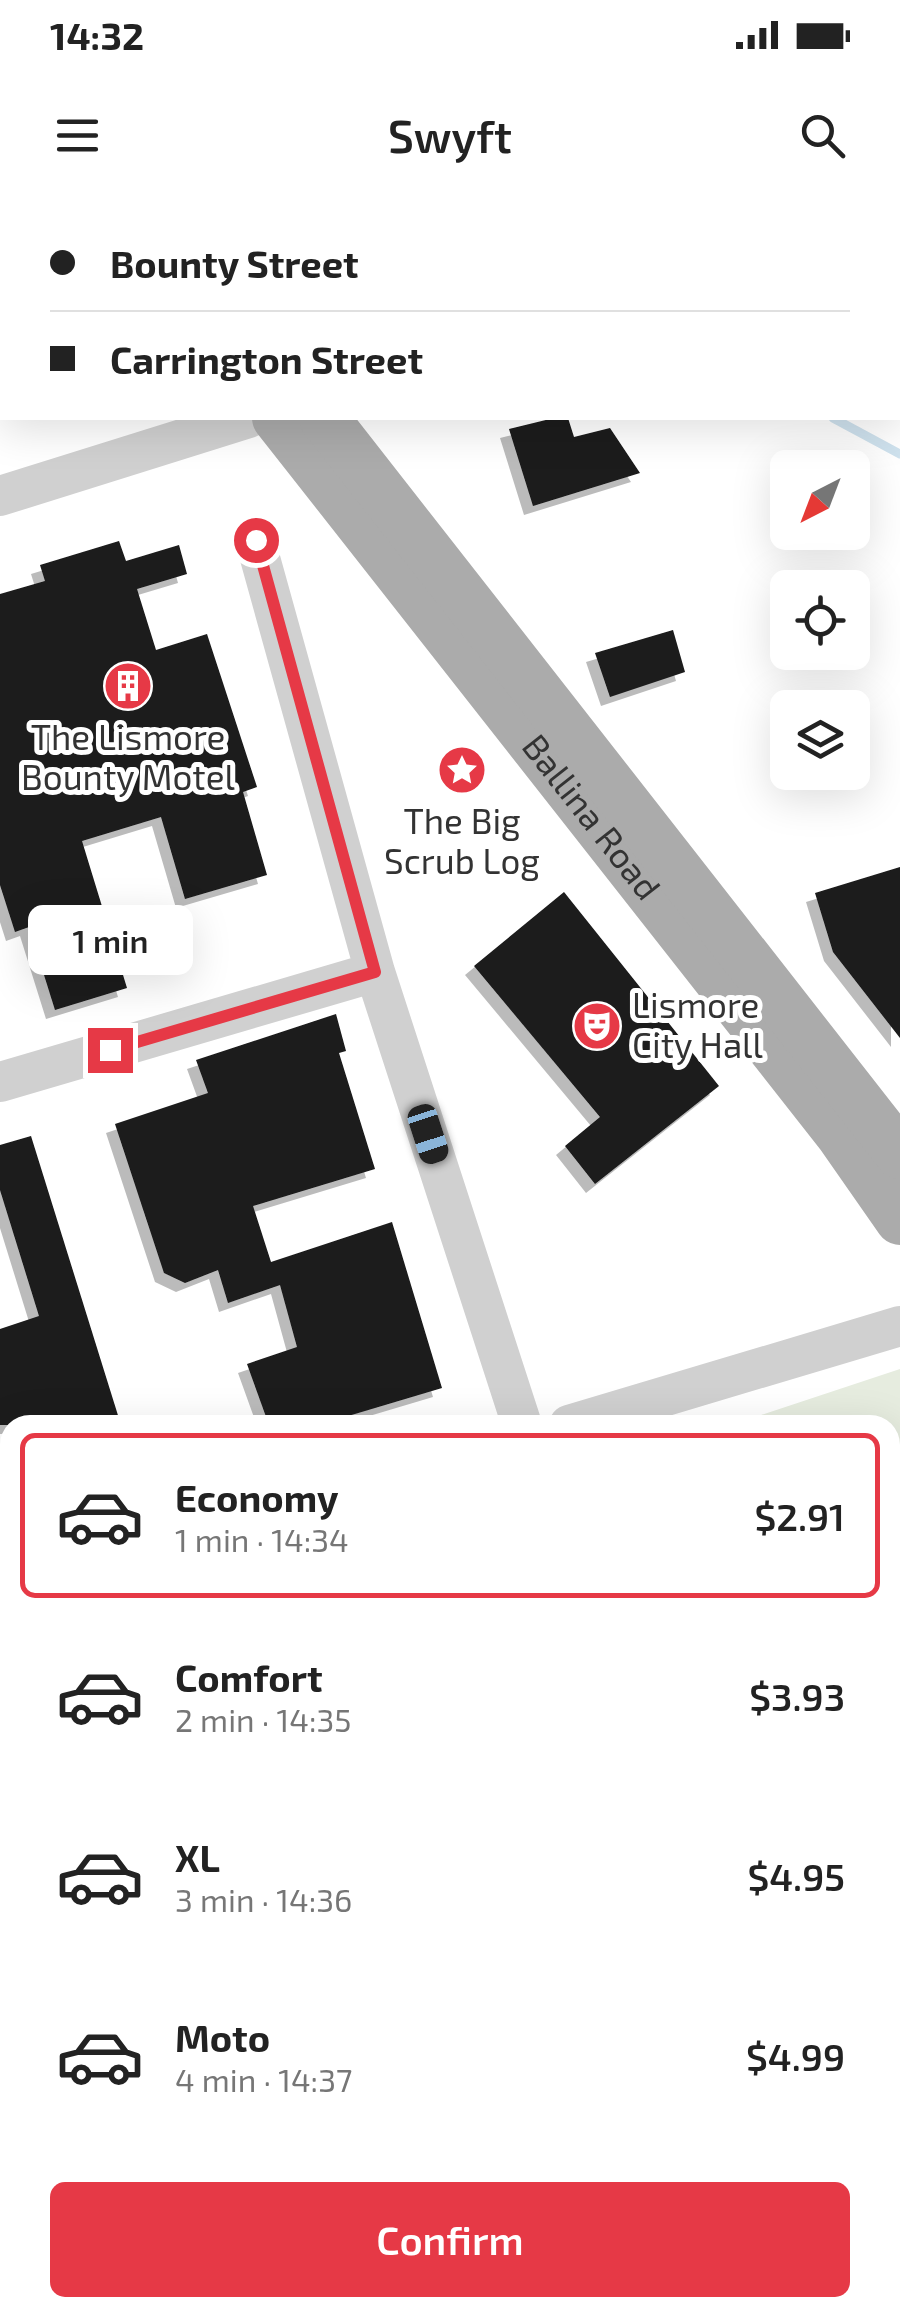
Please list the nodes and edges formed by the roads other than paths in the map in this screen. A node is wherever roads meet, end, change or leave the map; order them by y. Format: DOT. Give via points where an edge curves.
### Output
graph roads {
  1 [pos="243,420"];
  2 [pos="279,420"];
  3 [pos="326,420"];
  4 [pos="0,496"];
  5 [pos="256,540"];
  6 [pos="375,972"];
  7 [pos="0,1082"];
  8 [pos="900,1154"];
  9 [pos="900,1220"];
  10 [pos="900,1326"];
  11 [pos="519,1415"];
  12 [pos="602,1415"];
  1 -- 4 [label="street"];
  2 -- 9 [label="main road, Ballina Road" via="840,1134"];
  3 -- 8 [label="main road, Ballina Road"];
  5 -- 6 [label="street"];
  6 -- 7 [label="street"];
  6 -- 11 [label="street"];
  10 -- 12 [label="street"];
}
